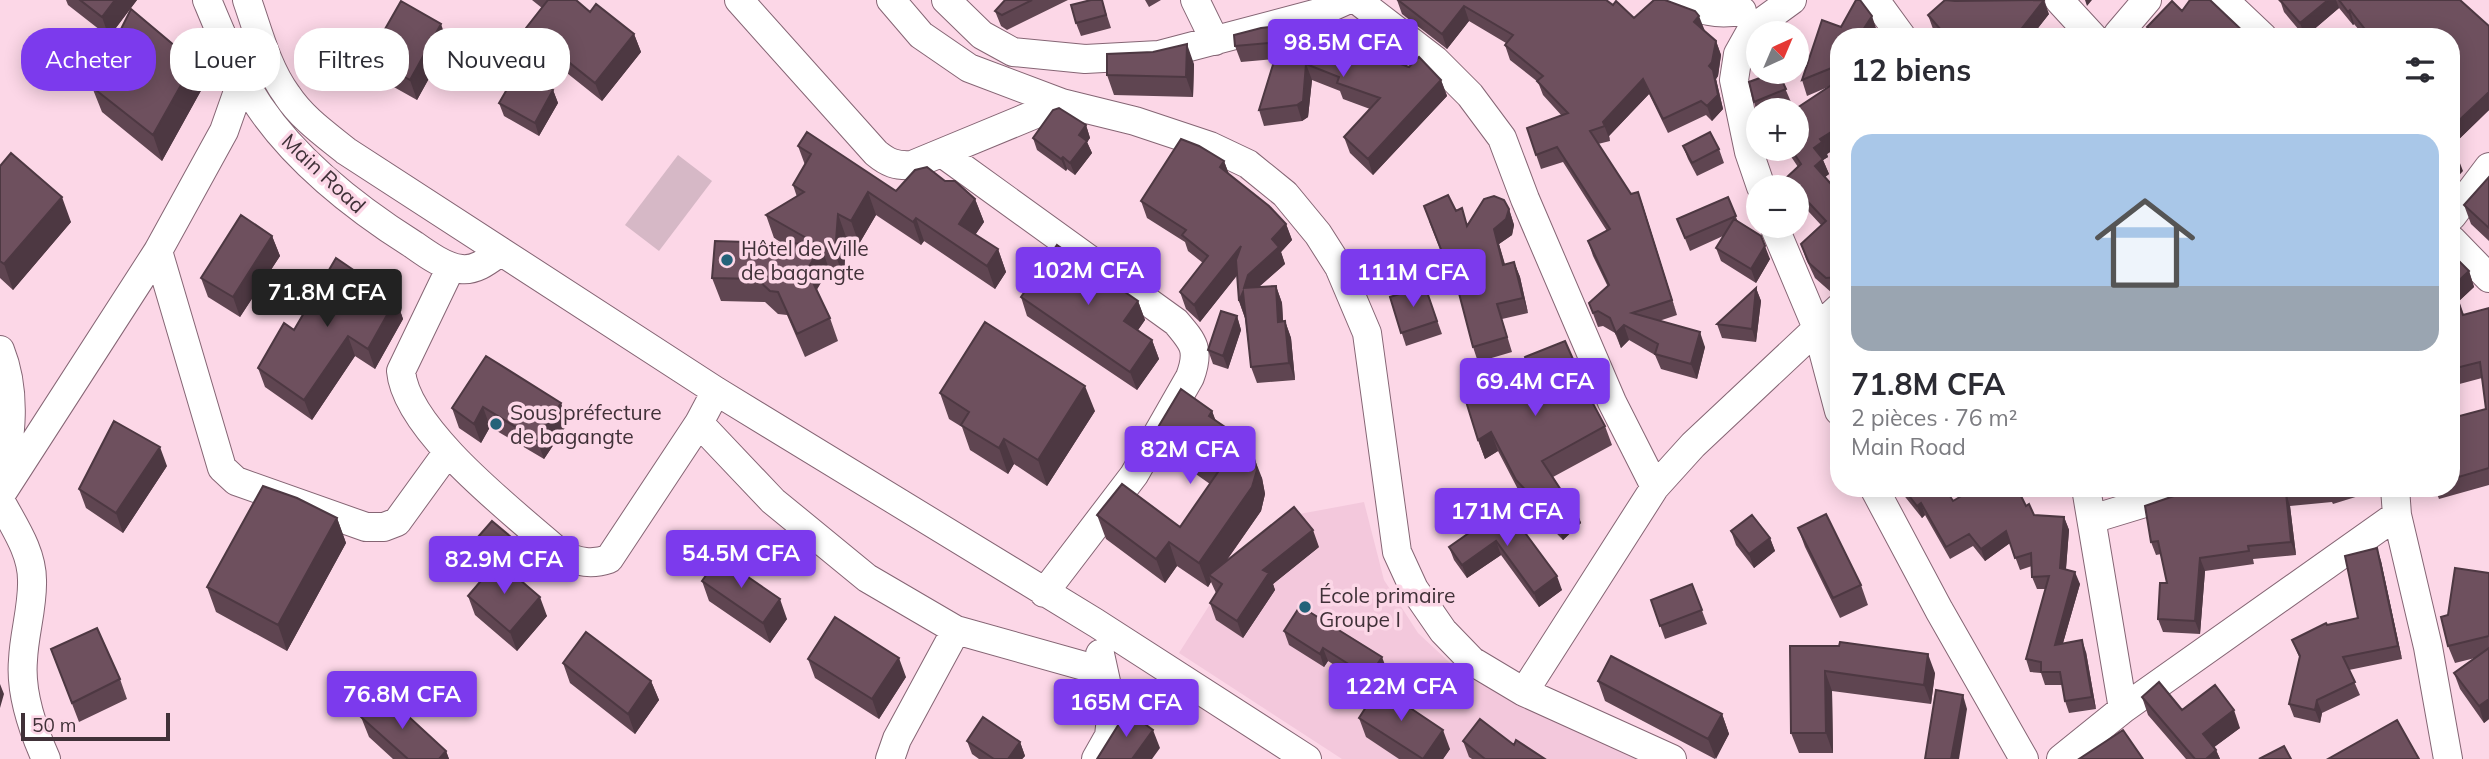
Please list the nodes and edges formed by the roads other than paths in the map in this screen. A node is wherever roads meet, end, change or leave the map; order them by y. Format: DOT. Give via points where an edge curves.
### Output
graph roads {
  1 [pos="206,0"];
  2 [pos="247,0"];
  3 [pos="739,0"];
  4 [pos="891,0"];
  5 [pos="946,0"];
  6 [pos="1195,0"];
  7 [pos="1347,0"];
  8 [pos="1357,0"];
  9 [pos="1678,0"];
  10 [pos="1792,0"];
  11 [pos="1875,0"];
  12 [pos="2059,0"];
  13 [pos="2147,0"];
  14 [pos="2224,0"];
  15 [pos="1743,13"];
  16 [pos="219,28"];
  17 [pos="1895,28"];
  18 [pos="2099,28"];
  19 [pos="2119,28"];
  20 [pos="2254,28"];
  21 [pos="1215,41"];
  22 [pos="238,91"];
  23 [pos="250,91"];
  24 [pos="1062,103"];
  25 [pos="942,153"];
  26 [pos="2489,167"];
  27 [pos="1757,175"];
  28 [pos="413,196"];
  29 [pos="2460,205"];
  30 [pos="393,232"];
  31 [pos="1779,238"];
  32 [pos="2460,248"];
  33 [pos="158,251"];
  34 [pos="500,253"];
  35 [pos="452,267"];
  36 [pos="2489,278"];
  37 [pos="1830,316"];
  38 [pos="1817,328"];
  39 [pos="0,350"];
  40 [pos="1830,377"];
  41 [pos="716,391"];
  42 [pos="699,423"];
  43 [pos="447,453"];
  44 [pos="1655,486"];
  45 [pos="0,496"];
  46 [pos="1879,497"];
  47 [pos="2088,497"];
  48 [pos="2164,497"];
  49 [pos="2396,502"];
  50 [pos="2092,519"];
  51 [pos="1044,593"];
  52 [pos="1096,623"];
  53 [pos="956,630"];
  54 [pos="1102,671"];
  55 [pos="1524,692"];
  56 [pos="2123,709"];
  57 [pos="46,759"];
  58 [pos="890,759"];
  59 [pos="1097,759"];
  60 [pos="1307,759"];
  61 [pos="1672,759"];
  62 [pos="2024,759"];
  63 [pos="2061,759"];
  64 [pos="2448,759"];
  1 -- 16 [label="street, Main Road"];
  2 -- 28 [label="street" via="286,95 346,151"];
  3 -- 25 [label="street" via="887,162 912,165"];
  4 -- 24 [label="street" via="921,36 969,68"];
  5 -- 21 [label="street" via="982,36 1013,52 1085,59 1159,55"];
  6 -- 21 [label="street"];
  7 -- 21 [label="street" via="1318,13"];
  8 -- 44 [label="street" via="1435,60 1503,138 1612,402"];
  9 -- 15 [label="street" via="1710,13"];
  10 -- 15 [label="street"];
  11 -- 17 [label="street"];
  12 -- 18 [label="street"];
  13 -- 19 [label="street"];
  14 -- 20 [label="street"];
  15 -- 27 [label="street" via="1734,80"];
  22 -- 33 [label="street" via="224,131"];
  23 -- 30 [label="street, Main Road" via="310,164"];
  24 -- 25 [label="street"];
  24 -- 55 [label="street" via="1135,121 1248,164 1285,194 1318,234 1339,267 1367,333 1397,552 1414,589 1443,631 1472,661"];
  25 -- 51 [label="street" via="1176,322 1191,341 1196,360 1134,475"];
  26 -- 29 [label="street"];
  28 -- 30 [label="street"];
  28 -- 34 [label="street"];
  30 -- 35 [label="street, Main Road"];
  31 -- 38 [label="street"];
  32 -- 36 [label="street"];
  33 -- 43 [label="street" via="222,468 236,481 366,527 383,527 397,522"];
  33 -- 45 [label="street"];
  34 -- 35 [label="street" via="476,267"];
  34 -- 41 [label="street"];
  35 -- 43 [label="street" via="401,371 402,385 412,403"];
  37 -- 38 [label="street"];
  38 -- 40 [label="street"];
  38 -- 44 [label="street"];
  39 -- 45 [label="street" via="11,399 10,443"];
  41 -- 42 [label="street"];
  41 -- 51 [label="street"];
  42 -- 43 [label="street" via="610,559 595,564 562,555"];
  42 -- 53 [label="street" via="773,501 867,578"];
  44 -- 55 [label="street"];
  45 -- 57 [label="street" via="27,552 33,579 23,676"];
  46 -- 62 [label="street"];
  47 -- 50 [label="street"];
  48 -- 50 [label="street"];
  49 -- 56 [label="street"];
  49 -- 64 [label="street"];
  50 -- 56 [label="street"];
  51 -- 52 [label="street"];
  52 -- 54 [label="street"];
  52 -- 60 [label="street"];
  53 -- 54 [label="street"];
  53 -- 58 [label="street"];
  54 -- 59 [label="street" via="1112,709 1109,736"];
  55 -- 61 [label="street"];
  56 -- 63 [label="street"];
}
